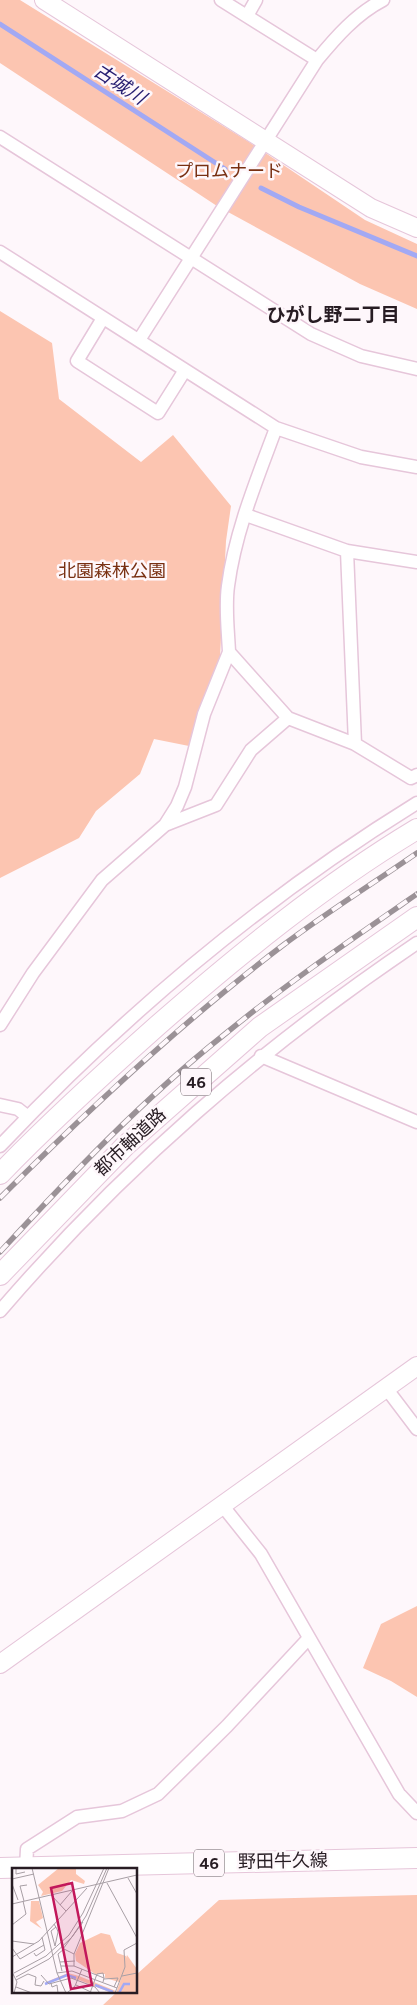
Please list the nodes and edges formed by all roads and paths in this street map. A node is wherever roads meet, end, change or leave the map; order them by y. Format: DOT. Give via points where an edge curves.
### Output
graph roads {
  1 [pos="44,0"];
  2 [pos="221,0"];
  3 [pos="256,0"];
  4 [pos="383,0"];
  5 [pos="246,16"];
  6 [pos="317,60"];
  7 [pos="0,137"];
  8 [pos="266,142"];
  9 [pos="417,228"];
  10 [pos="0,252"];
  11 [pos="192,258"];
  12 [pos="103,318"];
  13 [pos="139,340"];
  14 [pos="417,369"];
  15 [pos="185,370"];
  16 [pos="276,428"];
  17 [pos="417,467"];
  18 [pos="246,515"];
  19 [pos="347,551"];
  20 [pos="417,562"];
  21 [pos="229,652"];
  22 [pos="288,718"];
  23 [pos="355,744"];
  24 [pos="417,775"];
  25 [pos="417,803"];
  26 [pos="165,825"];
  27 [pos="417,829"];
  28 [pos="417,917"];
  29 [pos="417,943"];
  30 [pos="0,1024"];
  31 [pos="261,1056"];
  32 [pos="0,1105"];
  33 [pos="28,1117"];
  34 [pos="417,1122"];
  35 [pos="0,1146"];
  36 [pos="0,1174"];
  37 [pos="0,1275"];
  38 [pos="0,1311"];
  39 [pos="417,1366"];
  40 [pos="386,1388"];
  41 [pos="417,1429"];
  42 [pos="222,1505"];
  43 [pos="308,1639"];
  44 [pos="0,1664"];
  45 [pos="417,1813"];
  46 [pos="417,1858"];
  47 [pos="0,1868"];
  48 [pos="26,1868"];
  1 -- 8 [label="street"];
  2 -- 5 [label="street"];
  3 -- 5 [label="street"];
  4 -- 6 [label="street" via="337,35"];
  5 -- 6 [label="street"];
  6 -- 8 [label="street"];
  7 -- 11 [label="street"];
  8 -- 9 [label="street" via="371,208"];
  8 -- 11 [label="street"];
  10 -- 12 [label="street"];
  11 -- 13 [label="street"];
  11 -- 14 [label="street" via="311,334 361,356"];
  12 -- 13 [label="street"];
  12 -- 15 [label="street" via="77,361 93,372 158,413"];
  13 -- 15 [label="street"];
  15 -- 16 [label="street"];
  16 -- 17 [label="street" via="361,457"];
  16 -- 18 [label="street"];
  18 -- 19 [label="street"];
  18 -- 21 [label="street" via="228,587"];
  19 -- 20 [label="street"];
  19 -- 23 [label="street"];
  21 -- 22 [label="street"];
  21 -- 26 [label="street" via="204,714 185,787"];
  22 -- 23 [label="street"];
  22 -- 26 [label="street" via="251,750 216,805"];
  23 -- 24 [label="street" via="411,778"];
  25 -- 33 [label="street" via="364,835 246,920 151,999"];
  26 -- 30 [label="street" via="102,880 33,973"];
  27 -- 36 [label="main road" via="381,851 208,981 104,1074"];
  28 -- 37 [label="main road, 都市軸道路 / 46" via="260,1027 176,1099 81,1188"];
  29 -- 31 [label="street" via="342,994"];
  31 -- 34 [label="street"];
  31 -- 38 [label="street" via="197,1110 121,1182"];
  32 -- 33 [label="street" via="18,1109"];
  33 -- 35 [label="street"];
  39 -- 40 [label="street"];
  40 -- 41 [label="street"];
  40 -- 42 [label="street"];
  42 -- 43 [label="street" via="261,1554"];
  42 -- 44 [label="street"];
  43 -- 45 [label="street" via="399,1794"];
  43 -- 48 [label="street" via="158,1794 122,1811 77,1817 27,1849"];
  46 -- 48 [label="main road, 野田牛久線 / 46"];
  47 -- 48 [label="main road, 野田牛久線 / 46"];
}
